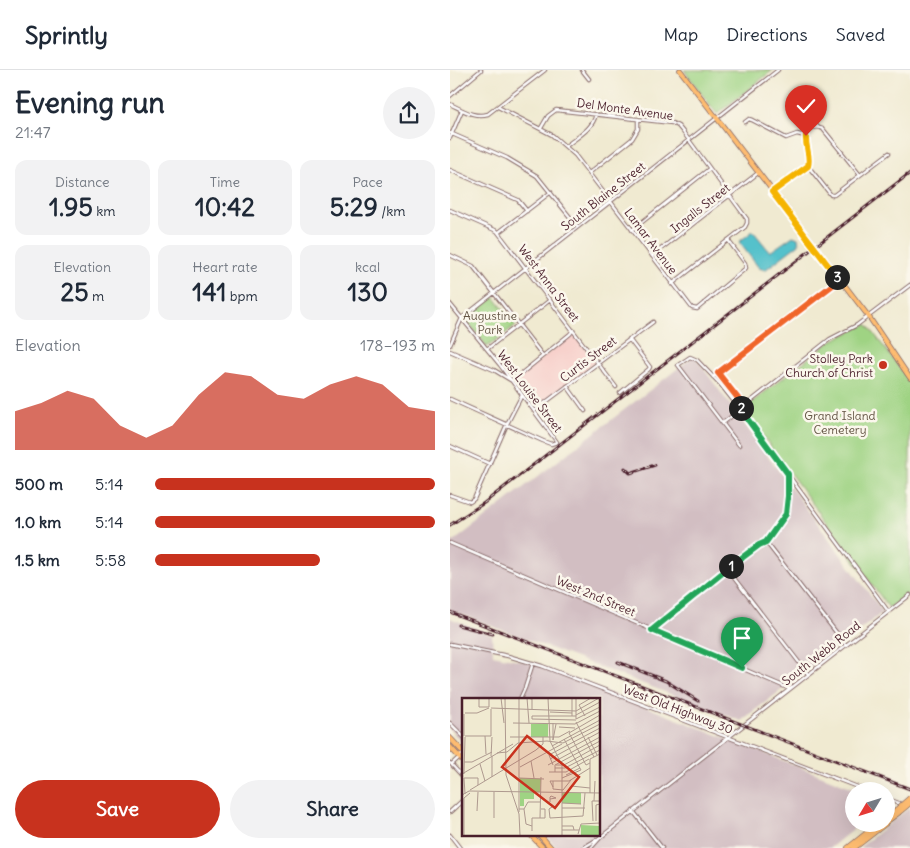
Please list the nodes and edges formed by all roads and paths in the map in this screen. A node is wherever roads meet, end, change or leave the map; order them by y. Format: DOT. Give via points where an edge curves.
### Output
graph roads {
  1 [pos="481,70"];
  2 [pos="545,70"];
  3 [pos="582,70"];
  4 [pos="680,70"];
  5 [pos="778,70"];
  6 [pos="589,79"];
  7 [pos="450,96"];
  8 [pos="794,100"];
  9 [pos="450,104"];
  10 [pos="498,107"];
  11 [pos="462,110"];
  12 [pos="596,114"];
  13 [pos="717,118"];
  14 [pos="638,119"];
  15 [pos="745,122"];
  16 [pos="818,126"];
  17 [pos="541,128"];
  18 [pos="451,133"];
  19 [pos="806,136"];
  20 [pos="450,138"];
  21 [pos="688,140"];
  22 [pos="566,146"];
  23 [pos="888,153"];
  24 [pos="808,166"];
  25 [pos="709,169"];
  26 [pos="450,170"];
  27 [pos="589,173"];
  28 [pos="758,173"];
  29 [pos="860,175"];
  30 [pos="551,192"];
  31 [pos="772,192"];
  32 [pos="729,196"];
  33 [pos="610,202"];
  34 [pos="450,210"];
  35 [pos="527,210"];
  36 [pos="578,227"];
  37 [pos="632,230"];
  38 [pos="499,232"];
  39 [pos="728,240"];
  40 [pos="450,255"];
  41 [pos="652,256"];
  42 [pos="526,267"];
  43 [pos="839,280"];
  44 [pos="672,284"];
  45 [pos="910,285"];
  46 [pos="494,292"];
  47 [pos="550,300"];
  48 [pos="450,304"];
  49 [pos="868,317"];
  50 [pos="462,318"];
  51 [pos="653,322"];
  52 [pos="519,324"];
  53 [pos="573,330"];
  54 [pos="629,339"];
  55 [pos="450,345"];
  56 [pos="487,349"];
  57 [pos="450,351"];
  58 [pos="543,356"];
  59 [pos="598,363"];
  60 [pos="500,365"];
  61 [pos="494,370"];
  62 [pos="718,373"];
  63 [pos="713,377"];
  64 [pos="910,378"];
  65 [pos="512,381"];
  66 [pos="568,386"];
  67 [pos="616,387"];
  68 [pos="620,393"];
  69 [pos="522,395"];
  70 [pos="450,398"];
  71 [pos="744,406"];
  72 [pos="740,409"];
  73 [pos="534,411"];
  74 [pos="585,411"];
  75 [pos="723,423"];
  76 [pos="507,424"];
  77 [pos="739,445"];
  78 [pos="450,446"];
  79 [pos="490,464"];
  80 [pos="788,474"];
  81 [pos="450,495"];
  82 [pos="766,542"];
  83 [pos="450,543"];
  84 [pos="727,569"];
  85 [pos="910,595"];
  86 [pos="888,611"];
  87 [pos="652,630"];
  88 [pos="450,644"];
  89 [pos="846,644"];
  90 [pos="533,663"];
  91 [pos="808,674"];
  92 [pos="790,688"];
  93 [pos="520,698"];
  94 [pos="450,723"];
  95 [pos="462,735"];
  96 [pos="728,737"];
  97 [pos="450,738"];
  98 [pos="450,747"];
  99 [pos="462,751"];
  100 [pos="460,757"];
  101 [pos="462,760"];
  102 [pos="451,764"];
  103 [pos="462,776"];
  104 [pos="845,782"];
  105 [pos="910,798"];
  106 [pos="895,801"];
  107 [pos="462,802"];
  108 [pos="910,803"];
  109 [pos="910,807"];
  110 [pos="633,811"];
  111 [pos="450,812"];
  112 [pos="897,812"];
  113 [pos="868,832"];
  114 [pos="874,832"];
  115 [pos="450,835"];
  116 [pos="532,836"];
  117 [pos="541,836"];
  118 [pos="601,837"];
  119 [pos="460,848"];
  120 [pos="543,848"];
  121 [pos="551,848"];
  122 [pos="583,848"];
  123 [pos="591,848"];
  124 [pos="662,848"];
  125 [pos="848,848"];
  126 [pos="854,848"];
  1 -- 7 [label="street"];
  2 -- 10 [label="street"];
  3 -- 6 [label="street"];
  4 -- 13 [label="main road"];
  5 -- 13 [label="street, South Blaine Street"];
  8 -- 16 [label="street"];
  9 -- 11 [label="street"];
  10 -- 11 [label="street" via="480,116"];
  10 -- 17 [label="street, Lamar Avenue"];
  11 -- 18 [label="street"];
  12 -- 14 [label="street, Del Monte Avenue"];
  12 -- 17 [label="street, Del Monte Avenue" via="556,110"];
  12 -- 22 [label="street" via="591,126"];
  13 -- 21 [label="street, South Blaine Street"];
  13 -- 28 [label="main road"];
  14 -- 21 [label="street, Del Monte Avenue" via="672,123"];
  14 -- 27 [label="street" via="638,130 632,139"];
  15 -- 19 [label="street" via="752,120 786,138 797,134"];
  16 -- 19 [label="street" via="809,129"];
  16 -- 29 [label="street"];
  17 -- 22 [label="street, Lamar Avenue"];
  18 -- 20 [label="street"];
  18 -- 30 [label="street" via="528,170"];
  19 -- 24 [label="street"];
  21 -- 25 [label="street, Del Monte Avenue"];
  21 -- 33 [label="street, South Blaine Street"];
  22 -- 27 [label="street, Lamar Avenue"];
  23 -- 29 [label="street"];
  24 -- 29 [label="street" via="831,195"];
  24 -- 31 [label="street"];
  25 -- 32 [label="street, Del Monte Avenue"];
  25 -- 37 [label="street"];
  26 -- 35 [label="street" via="518,200"];
  27 -- 33 [label="street, Lamar Avenue"];
  28 -- 31 [label="main road"];
  28 -- 32 [label="street, Ingalls Street"];
  30 -- 35 [label="street"];
  30 -- 36 [label="street"];
  31 -- 43 [label="main road"];
  32 -- 39 [label="street, Del Monte Avenue" via="747,223"];
  32 -- 41 [label="street, Ingalls Street"];
  33 -- 36 [label="street, South Blaine Street"];
  33 -- 37 [label="street, Lamar Avenue"];
  34 -- 38 [label="street, West Anna Street"];
  35 -- 38 [label="street"];
  36 -- 42 [label="street, South Blaine Street"];
  37 -- 41 [label="street, Lamar Avenue"];
  38 -- 42 [label="street, West Anna Street"];
  39 -- 44 [label="street"];
  39 -- 44 [label="street, Lamar Avenue" via="746,268 697,309 691,308"];
  40 -- 46 [label="street" via="473,266"];
  41 -- 44 [label="street, Lamar Avenue"];
  42 -- 46 [label="street, South Blaine Street"];
  42 -- 47 [label="street, West Anna Street"];
  43 -- 49 [label="main road"];
  43 -- 62 [label="street"];
  45 -- 49 [label="street"];
  46 -- 50 [label="street, South Blaine Street"];
  46 -- 52 [label="street"];
  47 -- 52 [label="street"];
  47 -- 53 [label="street, West Anna Street"];
  48 -- 50 [label="street, West Louise Street"];
  49 -- 64 [label="main road"];
  49 -- 71 [label="street" via="830,339"];
  50 -- 55 [label="street, South Blaine Street"];
  50 -- 56 [label="street, West Louise Street"];
  51 -- 54 [label="street, Curtis Street"];
  52 -- 56 [label="street"];
  52 -- 58 [label="street"];
  53 -- 58 [label="street"];
  53 -- 59 [label="street, West Anna Street"];
  54 -- 59 [label="street, Curtis Street"];
  54 -- 68 [label="street" via="649,369"];
  56 -- 60 [label="street, West Louise Street"];
  57 -- 61 [label="street"];
  58 -- 65 [label="street"];
  59 -- 66 [label="street, Curtis Street"];
  59 -- 67 [label="street, West Anna Street"];
  60 -- 61 [label="street"];
  60 -- 65 [label="street, West Louise Street"];
  61 -- 65 [label="street"];
  62 -- 63 [label="street"];
  62 -- 71 [label="street"];
  63 -- 72 [label="street"];
  63 -- 75 [label="street" via="690,357 678,365"];
  65 -- 69 [label="street, West Louise Street"];
  66 -- 73 [label="street, Curtis Street"];
  66 -- 74 [label="street"];
  69 -- 73 [label="street, West Louise Street"];
  69 -- 76 [label="street"];
  70 -- 76 [label="street"];
  71 -- 72 [label="street"];
  72 -- 75 [label="street"];
  72 -- 80 [label="street"];
  73 -- 76 [label="street, West Louise Street" via="557,442 552,444"];
  75 -- 77 [label="street"];
  76 -- 79 [label="street"];
  78 -- 79 [label="street"];
  79 -- 81 [label="street" via="474,499 470,502"];
  80 -- 82 [label="street" via="786,514"];
  80 -- 86 [label="street"];
  82 -- 84 [label="street"];
  82 -- 89 [label="street"];
  83 -- 87 [label="street, West 2nd Street"];
  84 -- 87 [label="street"];
  84 -- 91 [label="street"];
  85 -- 86 [label="street, South Webb Road"];
  86 -- 89 [label="street, South Webb Road"];
  87 -- 92 [label="street, West 2nd Street"];
  88 -- 90 [label="street, West Old Highway 30"];
  89 -- 91 [label="street, South Webb Road"];
  90 -- 93 [label="street"];
  90 -- 96 [label="street, West Old Highway 30"];
  91 -- 92 [label="street, South Webb Road"];
  92 -- 96 [label="street, South Webb Road"];
  94 -- 95 [label="street"];
  96 -- 104 [label="street, West Old Highway 30"];
  96 -- 110 [label="street, South Webb Road"];
  97 -- 99 [label="highway"];
  98 -- 100 [label="highway"];
  100 -- 101 [label="highway"];
  100 -- 102 [label="street"];
  102 -- 103 [label="street"];
  105 -- 112 [label="highway, bridge"];
  106 -- 109 [label="street"];
  107 -- 111 [label="street"];
  108 -- 112 [label="highway, bridge"];
  110 -- 118 [label="street, South Webb Road"];
  110 -- 124 [label="street"];
  113 -- 125 [label="highway"];
  114 -- 126 [label="highway"];
  115 -- 119 [label="street"];
  116 -- 120 [label="highway"];
  117 -- 121 [label="highway"];
  118 -- 122 [label="street, South Webb Road"];
  118 -- 123 [label="street, South Webb Road"];
}
